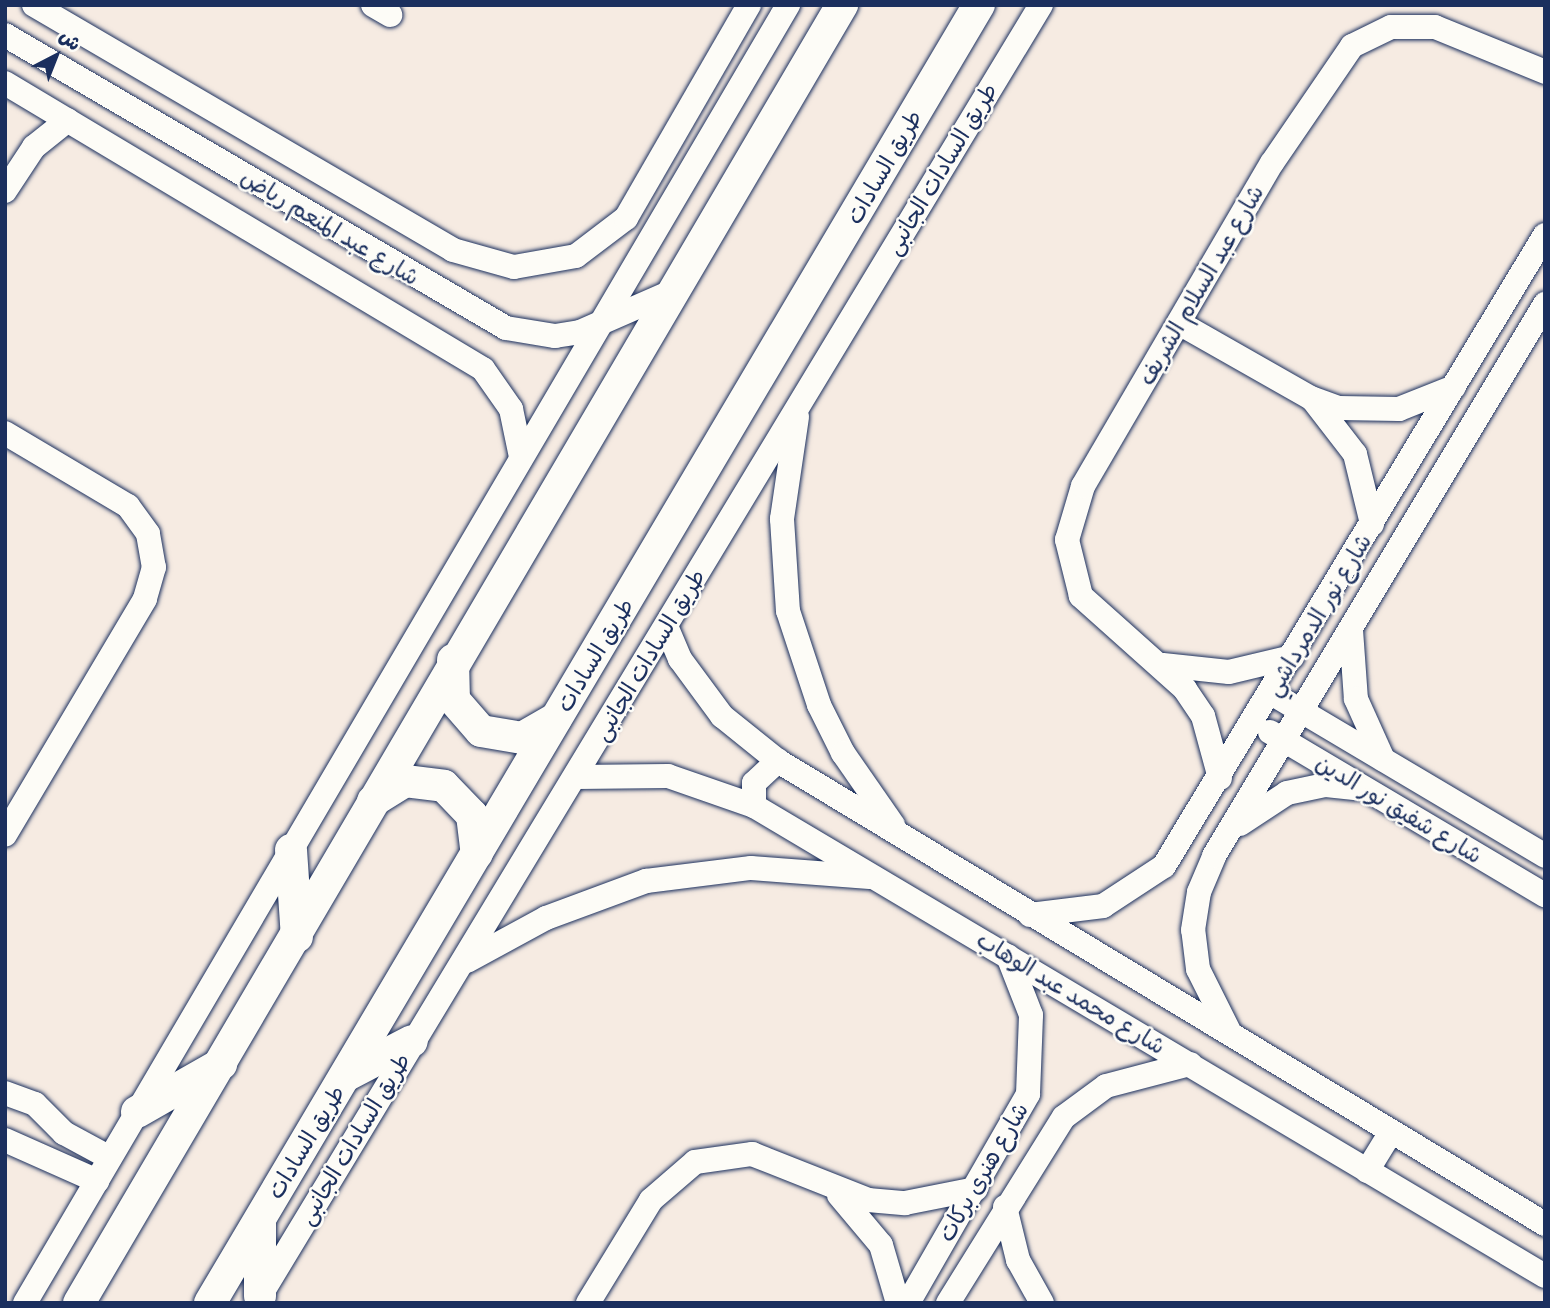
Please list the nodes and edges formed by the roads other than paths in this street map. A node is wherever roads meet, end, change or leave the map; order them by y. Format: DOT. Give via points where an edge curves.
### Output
graph roads {
  1 [pos="34,5"];
  2 [pos="749,5"];
  3 [pos="788,5"];
  4 [pos="842,5"];
  5 [pos="979,5"];
  6 [pos="1041,5"];
  7 [pos="5,35"];
  8 [pos="1513,63"];
  9 [pos="1545,72"];
  10 [pos="5,83"];
  11 [pos="1545,91"];
  12 [pos="68,120"];
  13 [pos="5,191"];
  14 [pos="1545,235"];
  15 [pos="671,292"];
  16 [pos="1545,304"];
  17 [pos="471,310"];
  18 [pos="603,322"];
  19 [pos="1180,323"];
  20 [pos="451,346"];
  21 [pos="1454,387"];
  22 [pos="1311,398"];
  23 [pos="800,402"];
  24 [pos="5,433"];
  25 [pos="521,457"];
  26 [pos="1372,524"];
  27 [pos="666,626"];
  28 [pos="1351,628"];
  29 [pos="1292,657"];
  30 [pos="453,659"];
  31 [pos="1163,666"];
  32 [pos="1271,693"];
  33 [pos="1301,711"];
  34 [pos="558,717"];
  35 [pos="1254,722"];
  36 [pos="1284,740"];
  37 [pos="1383,760"];
  38 [pos="778,761"];
  39 [pos="577,777"];
  40 [pos="1220,778"];
  41 [pos="1366,789"];
  42 [pos="371,802"];
  43 [pos="754,806"];
  44 [pos="5,835"];
  45 [pos="905,839"];
  46 [pos="1224,839"];
  47 [pos="291,850"];
  48 [pos="477,854"];
  49 [pos="1545,856"];
  50 [pos="879,878"];
  51 [pos="1545,895"];
  52 [pos="1030,915"];
  53 [pos="297,937"];
  54 [pos="1007,955"];
  55 [pos="466,961"];
  56 [pos="1234,1037"];
  57 [pos="412,1041"];
  58 [pos="225,1061"];
  59 [pos="1191,1065"];
  60 [pos="346,1075"];
  61 [pos="5,1093"];
  62 [pos="137,1112"];
  63 [pos="54,1124"];
  64 [pos="1391,1132"];
  65 [pos="5,1140"];
  66 [pos="37,1151"];
  67 [pos="110,1158"];
  68 [pos="1367,1171"];
  69 [pos="96,1181"];
  70 [pos="833,1189"];
  71 [pos="976,1189"];
  72 [pos="1005,1207"];
  73 [pos="260,1218"];
  74 [pos="1545,1224"];
  75 [pos="1545,1276"];
  76 [pos="258,1299"];
  77 [pos="25,1303"];
  78 [pos="79,1303"];
  79 [pos="210,1303"];
  80 [pos="588,1303"];
  81 [pos="898,1303"];
  82 [pos="908,1303"];
  83 [pos="948,1303"];
  84 [pos="1042,1303"];
  1 -- 2 [label="street" via="453,250 514,267 576,256 626,218"];
  3 -- 18 [label="street"];
  4 -- 15 [label="main road"];
  5 -- 34 [label="main road, طريق السادات"];
  6 -- 23 [label="street, طريق السادات الجانبى"];
  7 -- 17 [label="street, شارع عبد المنعم رياض"];
  8 -- 9 [label="street, شارع عبد السلام الشريف"];
  8 -- 11 [label="street, شارع عبد السلام الشريف"];
  8 -- 19 [label="street, شارع عبد السلام الشريف" via="1446,31 1413,25 1391,27 1352,46 1324,79"];
  10 -- 12 [label="street, شارع عبد المنعم رياض"];
  12 -- 13 [label="street" via="34,147"];
  12 -- 20 [label="street, شارع عبد المنعم رياض"];
  14 -- 21 [label="street, شارع نور الدمرداشي"];
  15 -- 18 [label="street, شارع عبد المنعم رياض"];
  15 -- 30 [label="main road"];
  16 -- 28 [label="street, شارع نور الدمرداشي"];
  17 -- 18 [label="street, شارع عبد المنعم رياض" via="530,335 555,336"];
  17 -- 20 [label="street" via="466,331"];
  18 -- 25 [label="street"];
  19 -- 22 [label="street"];
  19 -- 31 [label="street, شارع عبد السلام الشريف" via="1083,486 1067,540 1081,596 1099,618"];
  20 -- 25 [label="street, شارع عبد المنعم رياض" via="499,387 511,409"];
  21 -- 22 [label="street" via="1409,406 1369,412"];
  21 -- 26 [label="street, شارع نور الدمرداشي"];
  22 -- 26 [label="street" via="1355,454"];
  23 -- 27 [label="street, طريق السادات الجانبى"];
  23 -- 45 [label="street" via="782,519 788,611 819,705 843,753"];
  24 -- 44 [label="street" via="128,506 148,534 154,567 145,600"];
  25 -- 47 [label="street"];
  26 -- 29 [label="street, شارع نور الدمرداشي"];
  27 -- 38 [label="street, شارع محمد عبد الوهاب" via="680,659 722,716"];
  27 -- 39 [label="street, طريق السادات الجانبى"];
  28 -- 33 [label="street, شارع نور الدمرداشي"];
  28 -- 37 [label="street" via="1356,699"];
  29 -- 31 [label="street" via="1228,672"];
  29 -- 32 [label="street, شارع نور الدمرداشي"];
  30 -- 34 [label="main road" via="454,700 481,731 522,738"];
  30 -- 42 [label="main road"];
  31 -- 40 [label="street, شارع عبد السلام الشريف" via="1203,716"];
  32 -- 33 [label="street, شارع شفيق نور الدين"];
  32 -- 35 [label="street, شارع نور الدمرداشي"];
  33 -- 36 [label="street, شارع نور الدمرداشي"];
  33 -- 37 [label="street, شارع شفيق نور الدين"];
  34 -- 48 [label="main road, طريق السادات"];
  35 -- 36 [label="street, شارع شفيق نور الدين"];
  35 -- 40 [label="street, شارع نور الدمرداشي"];
  36 -- 41 [label="street, شارع شفيق نور الدين"];
  36 -- 46 [label="street, شارع نور الدمرداشي"];
  37 -- 49 [label="street, شارع شفيق نور الدين"];
  38 -- 43 [label="street" via="754,783"];
  38 -- 45 [label="street, شارع محمد عبد الوهاب"];
  39 -- 43 [label="street, شارع محمد عبد الوهاب" via="668,776"];
  39 -- 55 [label="street, طريق السادات الجانبى"];
  40 -- 52 [label="street, شارع نور الدمرداشي" via="1164,866 1136,890 1103,906"];
  41 -- 46 [label="street" via="1326,785 1287,793 1252,811"];
  41 -- 51 [label="street, شارع شفيق نور الدين"];
  42 -- 48 [label="main road" via="405,781 444,786 472,815"];
  42 -- 53 [label="main road"];
  43 -- 50 [label="street, شارع محمد عبد الوهاب"];
  45 -- 52 [label="street, شارع محمد عبد الوهاب"];
  46 -- 56 [label="street, شارع نور الدمرداشي" via="1199,892 1194,930 1198,969"];
  47 -- 53 [label="main road"];
  47 -- 62 [label="street"];
  48 -- 60 [label="main road, طريق السادات"];
  50 -- 54 [label="street, شارع محمد عبد الوهاب"];
  50 -- 55 [label="street" via="751,868 646,881 546,918"];
  52 -- 56 [label="street, شارع محمد عبد الوهاب"];
  53 -- 58 [label="main road"];
  54 -- 59 [label="street, شارع محمد عبد الوهاب"];
  54 -- 71 [label="street, شارع هنرى بركات" via="1031,1015 1033,1068 1018,1119"];
  55 -- 57 [label="street, طريق السادات الجانبى"];
  56 -- 64 [label="street, شارع محمد عبد الوهاب"];
  57 -- 60 [label="main road"];
  57 -- 76 [label="street, طريق السادات الجانبى"];
  58 -- 62 [label="main road"];
  58 -- 78 [label="main road"];
  59 -- 68 [label="street, شارع محمد عبد الوهاب"];
  59 -- 72 [label="street, شارع هنرى بركات" via="1130,1076 1083,1099 1047,1137"];
  60 -- 73 [label="main road, طريق السادات"];
  61 -- 63 [label="street" via="35,1104"];
  62 -- 67 [label="street"];
  63 -- 66 [label="street"];
  63 -- 67 [label="street"];
  64 -- 68 [label="street"];
  64 -- 74 [label="street, شارع محمد عبد الوهاب"];
  65 -- 66 [label="street"];
  66 -- 69 [label="street"];
  67 -- 69 [label="street"];
  68 -- 75 [label="street, شارع محمد عبد الوهاب"];
  69 -- 77 [label="street"];
  70 -- 71 [label="street" via="905,1203"];
  70 -- 80 [label="street" via="752,1154 695,1162 652,1200"];
  70 -- 81 [label="street" via="881,1245"];
  71 -- 82 [label="street, شارع هنرى بركات"];
  72 -- 83 [label="street, شارع هنرى بركات"];
  72 -- 84 [label="street" via="1018,1260"];
  73 -- 76 [label="main road"];
  73 -- 79 [label="main road, طريق السادات"];
}
